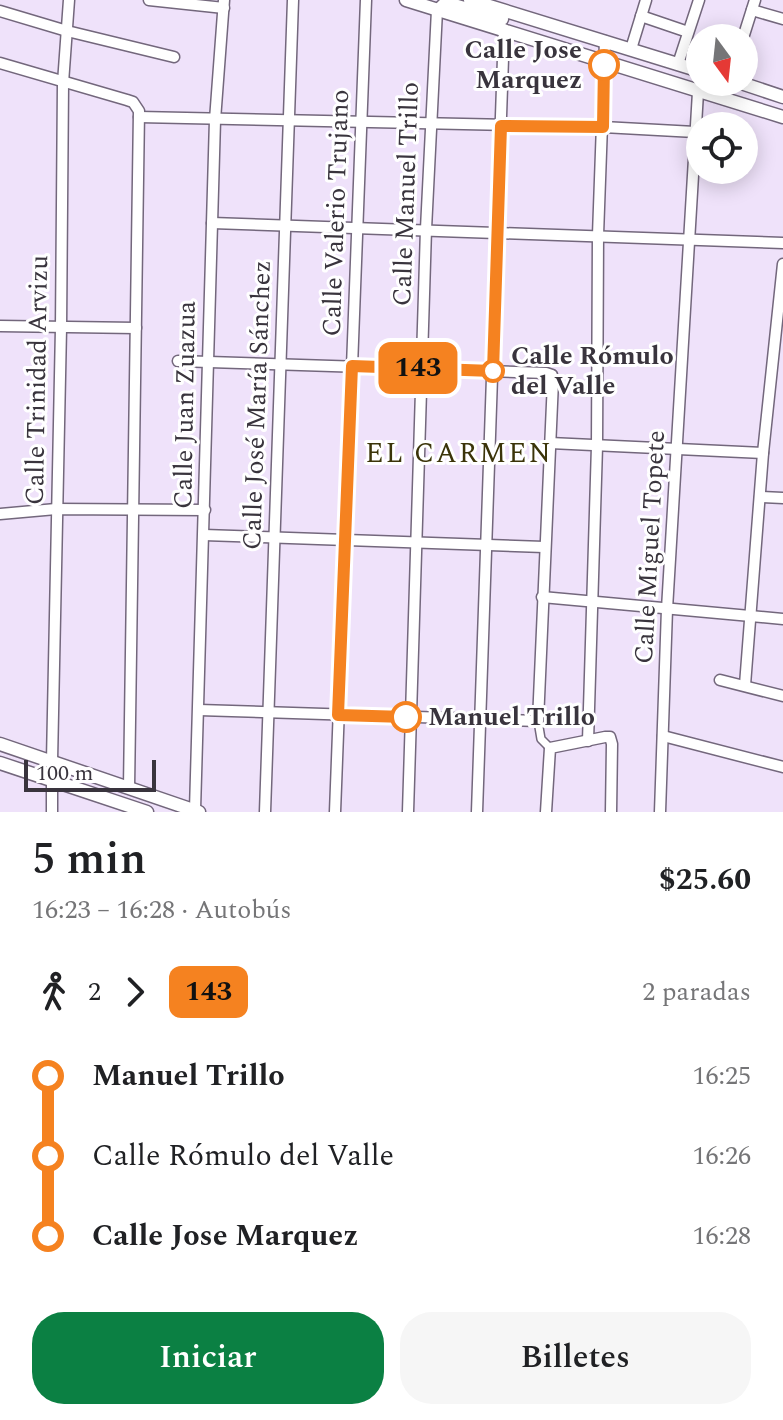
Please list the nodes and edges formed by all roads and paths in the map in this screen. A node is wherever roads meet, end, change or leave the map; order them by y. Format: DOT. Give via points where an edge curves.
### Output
graph roads {
  1 [pos="69,0"];
  2 [pos="149,0"];
  3 [pos="293,0"];
  4 [pos="366,0"];
  5 [pos="406,0"];
  6 [pos="447,0"];
  7 [pos="470,0"];
  8 [pos="646,0"];
  9 [pos="699,0"];
  10 [pos="224,4"];
  11 [pos="754,5"];
  12 [pos="437,10"];
  13 [pos="0,11"];
  14 [pos="641,16"];
  15 [pos="783,19"];
  16 [pos="691,24"];
  17 [pos="748,24"];
  18 [pos="555,28"];
  19 [pos="504,29"];
  20 [pos="67,31"];
  21 [pos="686,31"];
  22 [pos="686,38"];
  23 [pos="605,41"];
  24 [pos="631,49"];
  25 [pos="174,57"];
  26 [pos="604,60"];
  27 [pos="0,63"];
  28 [pos="678,64"];
  29 [pos="686,67"];
  30 [pos="63,83"];
  31 [pos="758,87"];
  32 [pos="686,88"];
  33 [pos="782,94"];
  34 [pos="712,96"];
  35 [pos="138,112"];
  36 [pos="783,117"];
  37 [pos="215,120"];
  38 [pos="289,122"];
  39 [pos="361,123"];
  40 [pos="430,125"];
  41 [pos="501,126"];
  42 [pos="603,127"];
  43 [pos="686,132"];
  44 [pos="692,184"];
  45 [pos="212,223"];
  46 [pos="285,225"];
  47 [pos="357,226"];
  48 [pos="426,229"];
  49 [pos="498,232"];
  50 [pos="598,235"];
  51 [pos="689,239"];
  52 [pos="783,243"];
  53 [pos="783,264"];
  54 [pos="780,322"];
  55 [pos="0,326"];
  56 [pos="61,328"];
  57 [pos="136,328"];
  58 [pos="178,361"];
  59 [pos="207,362"];
  60 [pos="280,364"];
  61 [pos="352,366"];
  62 [pos="422,369"];
  63 [pos="493,371"];
  64 [pos="550,443"];
  65 [pos="597,446"];
  66 [pos="677,450"];
  67 [pos="763,453"];
  68 [pos="760,497"];
  69 [pos="783,498"];
  70 [pos="56,509"];
  71 [pos="134,509"];
  72 [pos="205,510"];
  73 [pos="0,514"];
  74 [pos="204,535"];
  75 [pos="274,537"];
  76 [pos="345,540"];
  77 [pos="417,543"];
  78 [pos="486,546"];
  79 [pos="544,547"];
  80 [pos="542,597"];
  81 [pos="590,601"];
  82 [pos="667,609"];
  83 [pos="752,617"];
  84 [pos="783,619"];
  85 [pos="720,680"];
  86 [pos="745,685"];
  87 [pos="783,696"];
  88 [pos="199,710"];
  89 [pos="268,712"];
  90 [pos="338,715"];
  91 [pos="412,717"];
  92 [pos="481,720"];
  93 [pos="538,721"];
  94 [pos="663,736"];
  95 [pos="588,741"];
  96 [pos="0,744"];
  97 [pos="550,748"];
  98 [pos="52,761"];
  99 [pos="0,763"];
  100 [pos="783,767"];
  101 [pos="52,781"];
  102 [pos="129,788"];
  103 [pos="130,809"];
  104 [pos="197,811"];
  105 [pos="52,812"];
  106 [pos="147,812"];
  107 [pos="265,812"];
  108 [pos="335,812"];
  109 [pos="408,812"];
  110 [pos="477,812"];
  111 [pos="546,812"];
  112 [pos="611,812"];
  113 [pos="660,812"];
  1 -- 20 [label="street, Calle Trinidad Arvizu"];
  2 -- 10 [label="street"];
  3 -- 38 [label="street, Calle José María Sánchez"];
  4 -- 39 [label="street, Calle Valerio Trujano"];
  5 -- 12 [label="street"];
  6 -- 12 [label="street"];
  7 -- 18 [label="street"];
  8 -- 14 [label="street"];
  9 -- 16 [label="street"];
  10 -- 37 [label="street, Calle Juan Zuazua"];
  11 -- 15 [label="street"];
  11 -- 17 [label="street"];
  12 -- 18 [label="street" via="454,5 539,29"];
  12 -- 19 [label="street"];
  12 -- 40 [label="street, Calle Manuel Trillo"];
  13 -- 20 [label="street"];
  14 -- 21 [label="street"];
  14 -- 24 [label="street"];
  18 -- 23 [label="street"];
  19 -- 26 [label="street"];
  19 -- 41 [label="street"];
  20 -- 25 [label="street"];
  20 -- 30 [label="street, Calle Trinidad Arvizu"];
  22 -- 28 [label="street"];
  23 -- 24 [label="street"];
  23 -- 26 [label="street"];
  24 -- 28 [label="street"];
  26 -- 32 [label="street"];
  26 -- 42 [label="street"];
  27 -- 30 [label="street"];
  28 -- 29 [label="street"];
  30 -- 35 [label="street" via="127,100"];
  30 -- 56 [label="street, Calle Trinidad Arvizu"];
  31 -- 33 [label="street"];
  34 -- 36 [label="street"];
  35 -- 37 [label="street"];
  35 -- 57 [label="street"];
  37 -- 38 [label="street"];
  37 -- 45 [label="street, Calle Juan Zuazua"];
  38 -- 39 [label="street"];
  38 -- 46 [label="street, Calle José María Sánchez"];
  39 -- 40 [label="street"];
  39 -- 47 [label="street, Calle Valerio Trujano"];
  40 -- 41 [label="street"];
  40 -- 48 [label="street, Calle Manuel Trillo"];
  41 -- 42 [label="street"];
  41 -- 49 [label="street"];
  42 -- 43 [label="street"];
  42 -- 50 [label="street"];
  44 -- 51 [label="street, Calle Miguel Topete"];
  45 -- 46 [label="street"];
  45 -- 59 [label="street, Calle Juan Zuazua"];
  46 -- 47 [label="street"];
  46 -- 60 [label="street, Calle José María Sánchez"];
  47 -- 48 [label="street"];
  47 -- 61 [label="street, Calle Valerio Trujano"];
  48 -- 49 [label="street"];
  48 -- 62 [label="street, Calle Manuel Trillo"];
  49 -- 50 [label="street"];
  49 -- 63 [label="street"];
  50 -- 51 [label="street"];
  50 -- 65 [label="street"];
  51 -- 52 [label="street"];
  51 -- 66 [label="street, Calle Miguel Topete"];
  53 -- 54 [label="street"];
  54 -- 67 [label="street"];
  55 -- 56 [label="street"];
  56 -- 57 [label="street"];
  56 -- 70 [label="street, Calle Trinidad Arvizu"];
  57 -- 71 [label="street"];
  58 -- 59 [label="street"];
  59 -- 60 [label="street"];
  59 -- 72 [label="street, Calle Juan Zuazua"];
  60 -- 61 [label="street"];
  60 -- 75 [label="street, Calle José María Sánchez"];
  61 -- 62 [label="street"];
  61 -- 76 [label="street, Calle Valerio Trujano"];
  62 -- 63 [label="street"];
  62 -- 77 [label="street, Calle Manuel Trillo"];
  63 -- 64 [label="street" via="552,375"];
  63 -- 78 [label="street"];
  64 -- 65 [label="street"];
  64 -- 79 [label="street"];
  65 -- 66 [label="street"];
  65 -- 81 [label="street"];
  66 -- 67 [label="street"];
  66 -- 82 [label="street, Calle Miguel Topete"];
  67 -- 68 [label="street"];
  68 -- 69 [label="street"];
  68 -- 83 [label="street"];
  70 -- 71 [label="street"];
  70 -- 73 [label="street"];
  70 -- 98 [label="street, Calle Trinidad Arvizu"];
  71 -- 72 [label="street"];
  71 -- 102 [label="street"];
  72 -- 74 [label="street, Calle Juan Zuazua"];
  74 -- 75 [label="street"];
  74 -- 88 [label="street, Calle Juan Zuazua"];
  75 -- 76 [label="street"];
  75 -- 89 [label="street, Calle José María Sánchez"];
  76 -- 77 [label="street"];
  76 -- 90 [label="street, Calle Valerio Trujano"];
  77 -- 78 [label="street"];
  77 -- 91 [label="street, Calle Manuel Trillo"];
  78 -- 79 [label="street"];
  78 -- 92 [label="street"];
  79 -- 80 [label="street"];
  80 -- 81 [label="street"];
  80 -- 93 [label="street"];
  81 -- 82 [label="street"];
  81 -- 95 [label="street"];
  82 -- 83 [label="street"];
  82 -- 94 [label="street, Calle Miguel Topete"];
  83 -- 84 [label="street"];
  83 -- 86 [label="street"];
  85 -- 86 [label="street"];
  86 -- 87 [label="street"];
  88 -- 89 [label="street"];
  88 -- 104 [label="street, Calle Juan Zuazua"];
  89 -- 90 [label="street"];
  89 -- 107 [label="street, Calle José María Sánchez"];
  90 -- 91 [label="street"];
  90 -- 108 [label="street, Calle Valerio Trujano"];
  91 -- 92 [label="street"];
  91 -- 109 [label="street, Calle Manuel Trillo"];
  92 -- 93 [label="street"];
  92 -- 110 [label="street"];
  93 -- 97 [label="street" via="541,739"];
  94 -- 100 [label="street"];
  94 -- 113 [label="street, Calle Miguel Topete"];
  95 -- 97 [label="street"];
  95 -- 112 [label="street" via="610,737"];
  96 -- 98 [label="street"];
  97 -- 111 [label="street"];
  98 -- 102 [label="street"];
  99 -- 101 [label="street"];
  101 -- 103 [label="street"];
  101 -- 105 [label="street"];
  102 -- 104 [label="street"];
  103 -- 106 [label="street"];
}
